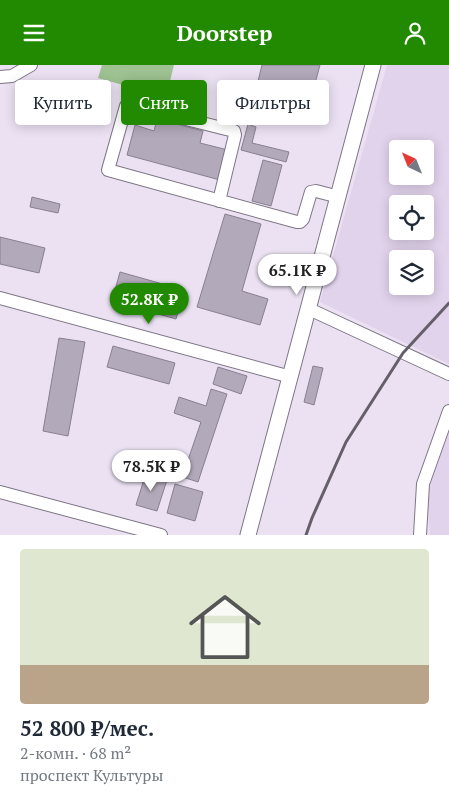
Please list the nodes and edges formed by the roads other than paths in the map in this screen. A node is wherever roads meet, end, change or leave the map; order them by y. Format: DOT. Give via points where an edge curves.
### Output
graph roads {
  1 [pos="30,65"];
  2 [pos="373,65"];
  3 [pos="0,77"];
  4 [pos="339,197"];
  5 [pos="219,201"];
  6 [pos="0,298"];
  7 [pos="309,309"];
  8 [pos="449,374"];
  9 [pos="291,377"];
  10 [pos="449,411"];
  11 [pos="0,492"];
  12 [pos="161,535"];
  13 [pos="248,535"];
  14 [pos="420,535"];
  1 -- 3 [label="street" via="12,76"];
  2 -- 4 [label="main road"];
  4 -- 5 [label="street" via="311,192 300,223"];
  4 -- 7 [label="main road"];
  5 -- 5 [label="street" via="234,131 126,106 108,170"];
  6 -- 9 [label="street"];
  7 -- 8 [label="street"];
  7 -- 9 [label="main road"];
  9 -- 13 [label="main road"];
  10 -- 14 [label="street" via="423,484"];
  11 -- 12 [label="street"];
}
